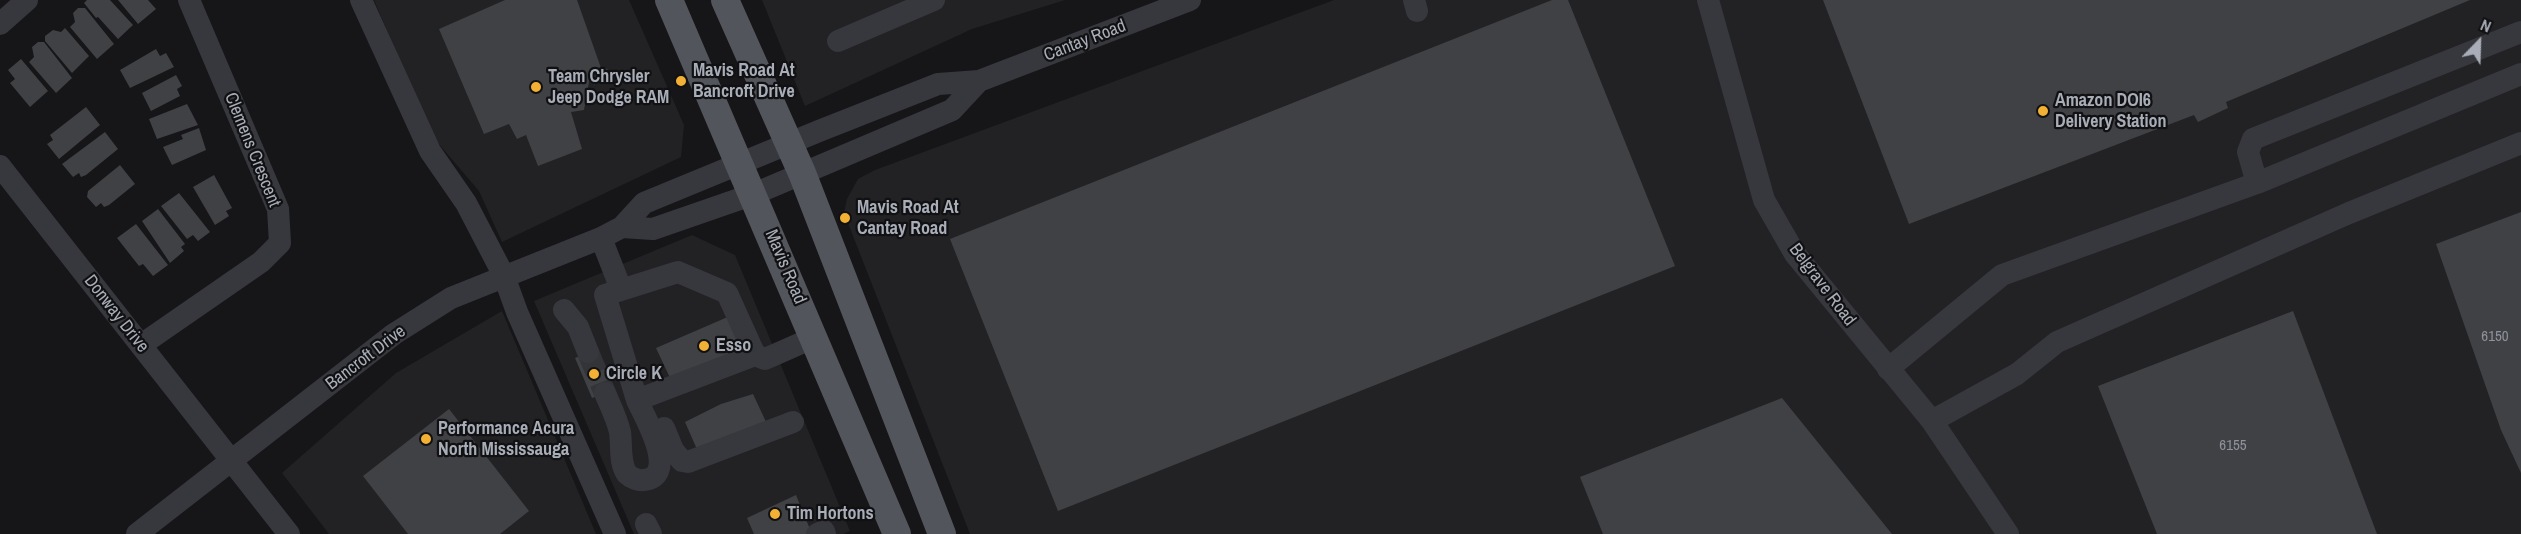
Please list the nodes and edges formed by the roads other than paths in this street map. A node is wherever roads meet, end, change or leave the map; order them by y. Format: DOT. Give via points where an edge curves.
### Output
graph roads {
  1 [pos="27,0"];
  2 [pos="189,0"];
  3 [pos="361,0"];
  4 [pos="669,0"];
  5 [pos="725,0"];
  6 [pos="934,0"];
  7 [pos="1708,0"];
  8 [pos="1175,3"];
  9 [pos="0,24"];
  10 [pos="2521,32"];
  11 [pos="838,41"];
  12 [pos="2521,74"];
  13 [pos="979,81"];
  14 [pos="789,143"];
  15 [pos="2521,143"];
  16 [pos="741,164"];
  17 [pos="0,166"];
  18 [pos="802,173"];
  19 [pos="2257,183"];
  20 [pos="754,194"];
  21 [pos="622,228"];
  22 [pos="601,238"];
  23 [pos="504,276"];
  24 [pos="621,289"];
  25 [pos="564,310"];
  26 [pos="814,337"];
  27 [pos="141,345"];
  28 [pos="588,352"];
  29 [pos="754,355"];
  30 [pos="1888,369"];
  31 [pos="605,393"];
  32 [pos="645,398"];
  33 [pos="1932,421"];
  34 [pos="793,422"];
  35 [pos="233,462"];
  36 [pos="137,534"];
  37 [pos="289,534"];
  38 [pos="615,534"];
  39 [pos="897,534"];
  40 [pos="942,534"];
  41 [pos="2007,534"];
  1 -- 9 [label="street"];
  2 -- 27 [label="street, Clemens Crescent" via="278,209 280,243 261,262"];
  3 -- 23 [label="street" via="430,151 466,203"];
  4 -- 16 [label="main road, Mavis Road"];
  5 -- 14 [label="main road"];
  6 -- 11 [label="street"];
  7 -- 30 [label="street, Belgrave Road" via="1764,200 1796,255"];
  8 -- 13 [label="street, Cantay Road"];
  10 -- 19 [label="street" via="2253,139 2248,152"];
  12 -- 19 [label="street"];
  13 -- 14 [label="street, Cantay Road" via="938,84"];
  13 -- 18 [label="street, Cantay Road" via="952,110"];
  14 -- 16 [label="street, Cantay Road"];
  14 -- 18 [label="main road"];
  15 -- 33 [label="street" via="2349,213 2056,342 2017,374"];
  16 -- 20 [label="main road, Mavis Road"];
  16 -- 21 [label="street, Bancroft Drive" via="644,203"];
  17 -- 27 [label="street, Donway Drive"];
  18 -- 20 [label="street, Cantay Road"];
  18 -- 40 [label="main road"];
  19 -- 30 [label="street" via="2002,275"];
  20 -- 21 [label="street, Bancroft Drive" via="653,229"];
  20 -- 26 [label="main road, Mavis Road"];
  21 -- 22 [label="street, Bancroft Drive"];
  22 -- 23 [label="street, Bancroft Drive"];
  22 -- 24 [label="street"];
  23 -- 35 [label="street, Bancroft Drive" via="451,298 394,334"];
  23 -- 38 [label="street"];
  24 -- 29 [label="street" via="678,272 727,294"];
  24 -- 32 [label="street" via="605,295"];
  25 -- 28 [label="street" via="578,327"];
  26 -- 29 [label="street" via="765,359"];
  26 -- 39 [label="main road, Mavis Road"];
  27 -- 35 [label="street, Donway Drive"];
  29 -- 32 [label="street"];
  30 -- 33 [label="street, Belgrave Road"];
  31 -- 32 [label="street" via="620,431 627,474 638,481 654,475 661,461"];
  32 -- 34 [label="street" via="673,450 688,462"];
  33 -- 41 [label="street, Belgrave Road"];
  35 -- 36 [label="street, Bancroft Drive"];
  35 -- 37 [label="street, Donway Drive"];
}
